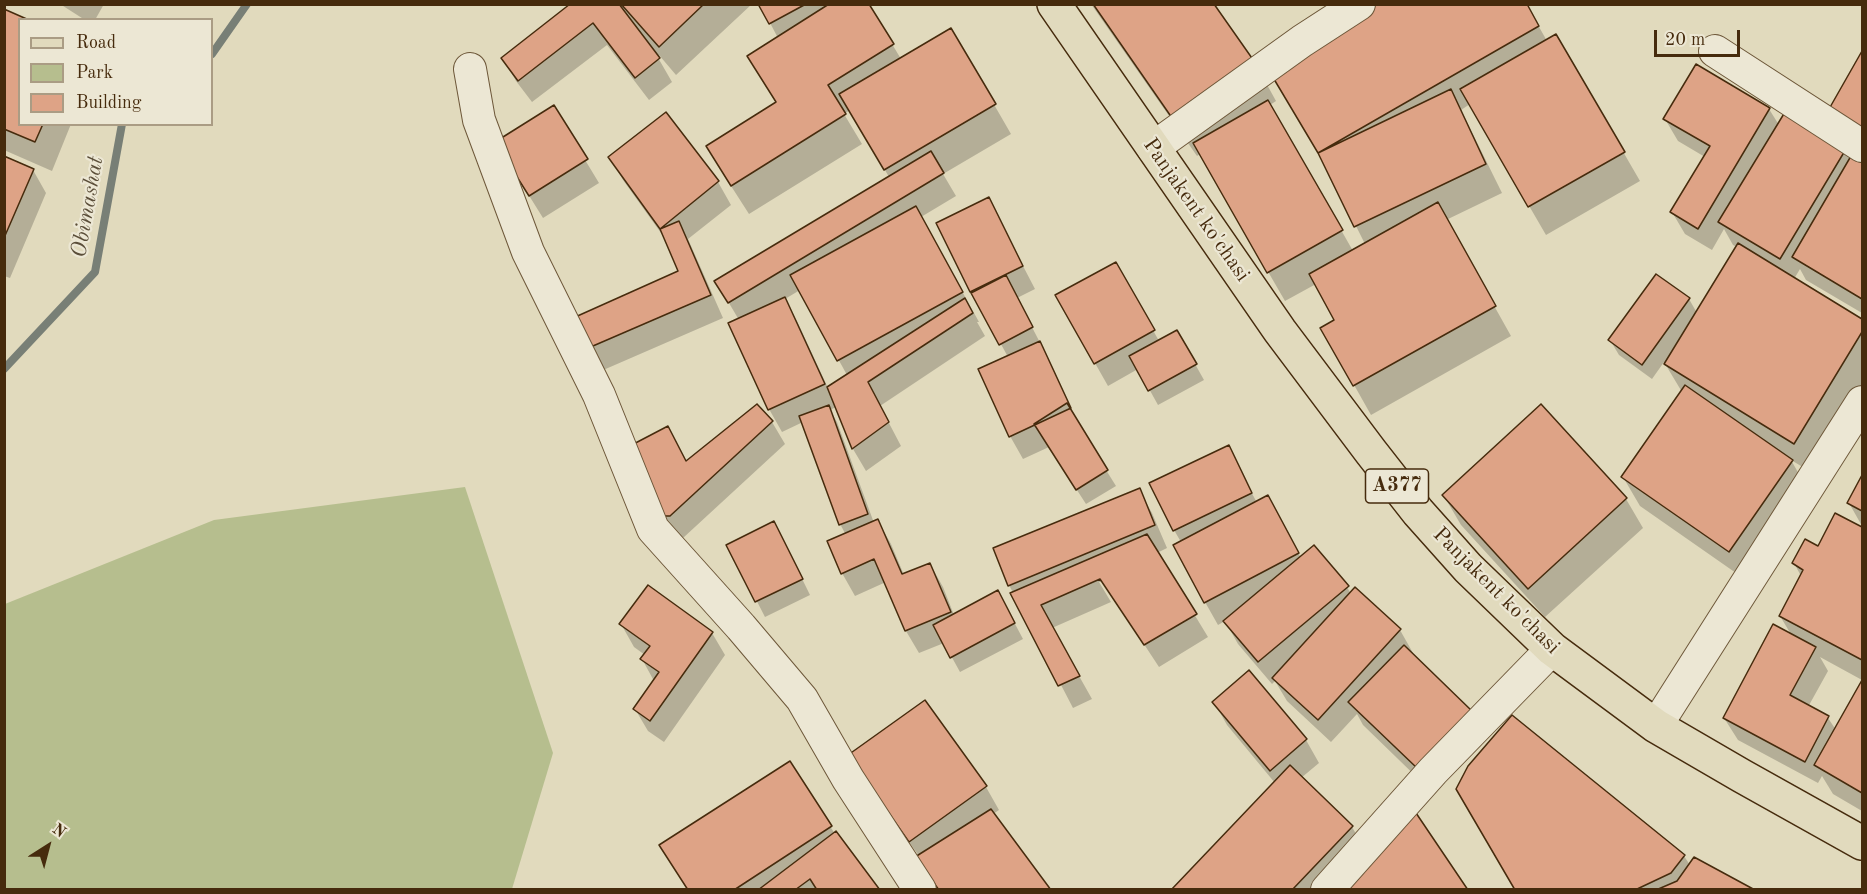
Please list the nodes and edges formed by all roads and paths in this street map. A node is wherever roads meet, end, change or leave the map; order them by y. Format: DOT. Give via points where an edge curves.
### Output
graph roads {
  1 [pos="1054,4"];
  2 [pos="1359,4"];
  3 [pos="1715,51"];
  4 [pos="470,69"];
  5 [pos="1863,146"];
  6 [pos="1153,148"];
  7 [pos="1863,402"];
  8 [pos="1552,650"];
  9 [pos="1656,726"];
  10 [pos="1863,843"];
  11 [pos="920,890"];
  12 [pos="1327,890"];
  1 -- 6 [label="main road, Panjakent ko'chasi / A377"];
  2 -- 6 [label="street"];
  3 -- 5 [label="street"];
  4 -- 11 [label="street" via="479,120 528,252 599,395 653,529 802,699"];
  6 -- 8 [label="main road, Panjakent ko'chasi / A377" via="1280,331 1411,504 1468,568"];
  7 -- 9 [label="street"];
  8 -- 9 [label="main road, Panjakent ko'chasi / A377"];
  8 -- 12 [label="street" via="1433,771"];
  9 -- 10 [label="main road, Panjakent ko'chasi / A377"];
}
